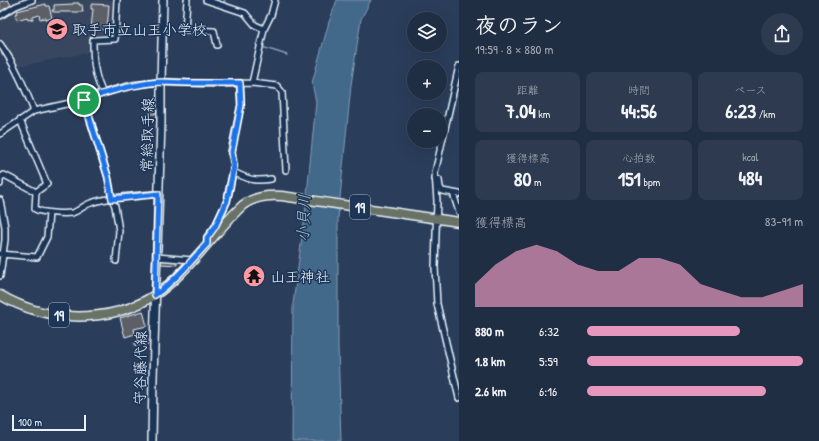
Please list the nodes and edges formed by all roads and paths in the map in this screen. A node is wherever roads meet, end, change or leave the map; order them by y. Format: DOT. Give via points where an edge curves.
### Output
graph roads {
  1 [pos="32,0"];
  2 [pos="117,0"];
  3 [pos="163,0"];
  4 [pos="187,0"];
  5 [pos="206,0"];
  6 [pos="275,0"];
  7 [pos="0,16"];
  8 [pos="264,30"];
  9 [pos="0,44"];
  10 [pos="217,45"];
  11 [pos="459,66"];
  12 [pos="161,82"];
  13 [pos="240,83"];
  14 [pos="252,83"];
  15 [pos="103,93"];
  16 [pos="84,100"];
  17 [pos="34,111"];
  18 [pos="20,120"];
  19 [pos="0,134"];
  20 [pos="286,170"];
  21 [pos="232,172"];
  22 [pos="2,175"];
  23 [pos="271,179"];
  24 [pos="435,179"];
  25 [pos="0,184"];
  26 [pos="36,192"];
  27 [pos="456,193"];
  28 [pos="158,194"];
  29 [pos="112,199"];
  30 [pos="0,200"];
  31 [pos="459,212"];
  32 [pos="49,213"];
  33 [pos="434,218"];
  34 [pos="459,222"];
  35 [pos="207,244"];
  36 [pos="1,254"];
  37 [pos="157,257"];
  38 [pos="192,260"];
  39 [pos="116,261"];
  40 [pos="0,276"];
  41 [pos="0,295"];
  42 [pos="155,295"];
  43 [pos="459,398"];
  44 [pos="152,441"];
  1 -- 7 [label="street"];
  2 -- 15 [label="street" via="115,39 93,40 95,71"];
  3 -- 12 [label="main road, 常総取手線"];
  4 -- 10 [label="street" via="184,30 214,31"];
  5 -- 8 [label="street" via="245,13 255,25"];
  6 -- 8 [label="street"];
  8 -- 14 [label="street"];
  9 -- 17 [label="street" via="26,90"];
  11 -- 24 [label="street"];
  12 -- 13 [label="street"];
  12 -- 15 [label="street" via="132,85"];
  12 -- 28 [label="main road, 常総取手線"];
  13 -- 14 [label="street"];
  13 -- 21 [label="street" via="241,105 232,152"];
  14 -- 20 [label="street" via="277,86 282,92"];
  15 -- 16 [label="street"];
  16 -- 17 [label="street"];
  16 -- 29 [label="street" via="108,177"];
  17 -- 18 [label="street"];
  18 -- 19 [label="street"];
  18 -- 26 [label="street" via="47,184"];
  21 -- 23 [label="street" via="250,180"];
  21 -- 35 [label="street" via="227,201 207,238"];
  22 -- 25 [label="street"];
  22 -- 26 [label="street"];
  24 -- 27 [label="street" via="439,180 442,191"];
  24 -- 33 [label="street" via="437,201"];
  26 -- 32 [label="street" via="35,209"];
  27 -- 31 [label="street"];
  28 -- 29 [label="street"];
  28 -- 37 [label="main road, 常総取手線"];
  29 -- 32 [label="street" via="91,203 72,213"];
  29 -- 39 [label="street" via="119,231"];
  30 -- 36 [label="street" via="4,227"];
  32 -- 36 [label="street" via="47,237 37,257"];
  33 -- 34 [label="main road, 19"];
  33 -- 35 [label="main road, 19" via="268,195 248,201"];
  33 -- 43 [label="street" via="437,304"];
  35 -- 38 [label="main road, 19"];
  36 -- 40 [label="street"];
  37 -- 38 [label="street"];
  37 -- 42 [label="main road, 常総取手線"];
  38 -- 42 [label="main road, 19" via="172,282"];
  41 -- 42 [label="main road, 19" via="38,311 75,316 112,313 132,307"];
  42 -- 44 [label="main road, 守谷藤代線"];
}
